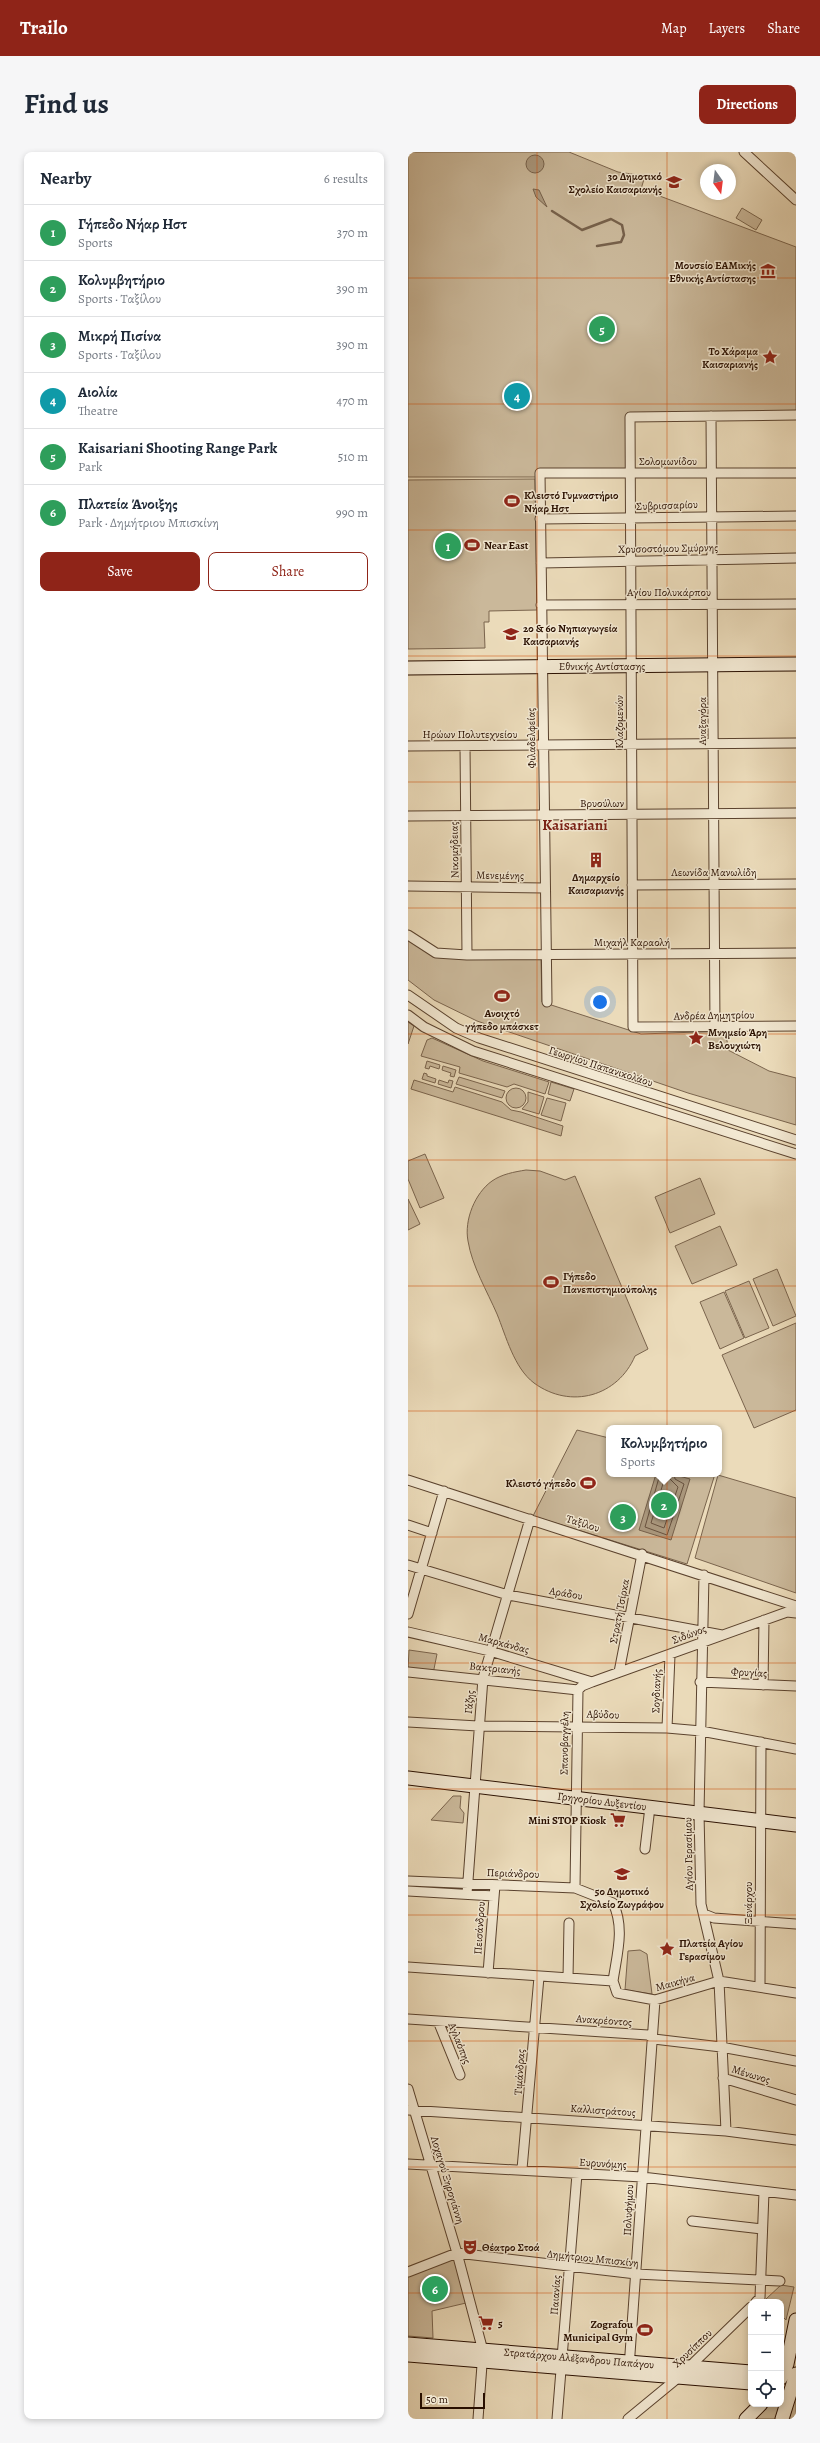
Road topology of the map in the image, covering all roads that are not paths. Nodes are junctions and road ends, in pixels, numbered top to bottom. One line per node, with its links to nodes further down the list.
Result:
1 (744, 152): 2 (street)
2 (796, 200)
3 (711, 416): 4 (street); 6 (street, Κλαζομενών); 7 (street, Αναξαγόρα)
4 (796, 416)
5 (540, 473): 6 (street, Σολομωνίδου); 11 (street, Φιλαδελφείας)
6 (630, 473): 7 (street, Σολομωνίδου); 12 (street, Κλαζομενών)
7 (712, 473): 8 (street, Σολομωνίδου); 9 (street, Αναξαγόρα)
8 (796, 473)
9 (712, 516): 10 (street, Συβρισσαρίου); 12 (street, Συβρισσαρίου); 13 (street, Αναξαγόρα)
10 (796, 516)
11 (540, 519): 12 (street, Συβρισσαρίου); 16 (street, Φιλαδελφείας)
12 (630, 519): 15 (street, Κλαζομενών)
13 (713, 558): 14 (street, Χρυσοστόμου Σμύρνης); 15 (street, Χρυσοστόμου Σμύρνης); 17 (street, Αναξαγόρα)
14 (796, 558)
15 (630, 560): 16 (street, Χρυσοστόμου Σμύρνης); 20 (street, Κλαζομενών)
16 (540, 563): 19 (street, Φιλαδελφείας)
17 (713, 604): 18 (street, Αγίου Πολυκάρπου); 20 (street, Αγίου Πολυκάρπου); 23 (street, Αναξαγόρα)
18 (796, 604)
19 (541, 605): 20 (street, Αγίου Πολυκάρπου); 24 (street, Φιλαδελφείας)
20 (630, 605): 25 (street, Κλαζομενών)
21 (796, 657): 23 (street, Εθνικής Αντίστασης)
22 (408, 659): 24 (street, Εθνικής Αντίστασης)
23 (714, 661): 25 (street, Εθνικής Αντίστασης); 26 (street, Εθνικής Αντίστασης); 30 (street, Αναξαγόρα)
24 (542, 662): 25 (street, Εθνικής Αντίστασης); 27 (street, Εθνικής Αντίστασης); 31 (street, Φιλαδελφείας)
25 (631, 662): 29 (street, Κλαζομενών)
26 (796, 664)
27 (408, 668)
28 (796, 743): 30 (street, Ηρώων Πολυτεχνείου)
29 (631, 744): 30 (street, Ηρώων Πολυτεχνείου); 31 (street, Ηρώων Πολυτεχνείου); 35 (street, Κλαζομενών)
30 (714, 744): 36 (street, Αναξαγόρα)
31 (544, 745): 33 (street, Ηρώων Πολυτεχνείου); 37 (street, Φιλαδελφείας)
32 (408, 746): 33 (street, Ηρώων Πολυτεχνείου)
33 (465, 746): 39 (street, Νικομήδειας)
34 (796, 813): 36 (street, Βρυούλων)
35 (631, 814): 36 (street, Βρυούλων); 37 (street, Βρυούλων); 40 (street, Κλαζομενών)
36 (714, 814): 41 (street, Αναξαγόρα)
37 (544, 815): 39 (street, Βρυούλων); 45 (street, Φιλαδελφείας)
38 (408, 816): 39 (street, Βρυούλων)
39 (465, 816): 44 (street, Νικομήδειας)
40 (632, 884): 41 (street, Λεωνίδα Μανωλίδη); 49 (street, Κλαζομενών)
41 (714, 884): 42 (street, Λεωνίδα Μανωλίδη); 50 (street, Αναξαγόρα)
42 (796, 884)
43 (408, 886): 44 (street, Μενεμένης)
44 (466, 887): 45 (street, Μενεμένης); 51 (street, Νικομήδειας)
45 (544, 888): 48 (street, Φιλαδελφείας)
46 (408, 935): 51 (street, Μιχαήλ Καραολή)
47 (796, 953): 50 (street, Μιχαήλ Καραολή)
48 (546, 954): 49 (street, Μιχαήλ Καραολή); 51 (street, Μιχαήλ Καραολή); 53 (street, Φιλαδελφείας)
49 (632, 954): 50 (street, Μιχαήλ Καραολή); 57 (street, Κλαζομενών)
50 (715, 954): 55 (street, Αναξαγόρα)
51 (467, 955)
52 (408, 995): 58 (street, Γεωργίου Παπανικολάου)
53 (547, 1002)
54 (408, 1015): 59 (street)
55 (715, 1026): 56 (street, Ανδρέα Δημητρίου); 57 (street, Ανδρέα Δημητρίου)
56 (796, 1026)
57 (633, 1028)
58 (796, 1140)
59 (796, 1154)
60 (408, 1481): 61 (street, Ταξίλου)
61 (444, 1490): 62 (street, Ταξίλου); 64 (street)
62 (530, 1519): 65 (street, Ταξίλου); 69 (street, Γάζης)
63 (408, 1525): 64 (street)
64 (432, 1533): 67 (street)
65 (642, 1554): 68 (street, Ταξίλου); 73 (street, Στρατή Τσίρκα)
66 (408, 1565): 67 (street, Αράδου)
67 (422, 1569): 69 (street, Αράδου); 72 (street)
68 (704, 1575): 70 (street, Ταξίλου); 75 (street, Αγίου Γερασίμου)
69 (508, 1595): 73 (street, Αράδου); 79 (street, Γάζης)
70 (796, 1606)
71 (796, 1612): 74 (street, Σιδώνος)
72 (408, 1614)
73 (630, 1616): 75 (street, Αράδου); 82 (street, Στρατή Τσίρκα)
74 (764, 1620): 77 (street, Σιδώνος); 86 (street)
75 (702, 1631): 77 (street, Αράδου); 78 (street, Αγίου Γερασίμου)
76 (408, 1632): 79 (street, Μαρκάνδας)
77 (722, 1635): 78 (street, Σιδώνος)
78 (702, 1643): 80 (street, Σιδώνος); 85 (street, Αγίου Γερασίμου)
79 (490, 1652): 83 (street, Γάζης); 84 (street, Μαρκάνδας)
80 (670, 1655): 82 (street, Σιδώνος); 92 (street, Σογδιανής)
81 (408, 1672): 83 (street, Βακτριανής)
82 (619, 1672): 84 (street, Σιδώνος)
83 (483, 1678): 88 (street, Βακτριανής); 91 (street, Γάζης)
84 (592, 1682): 88 (street, Σιδώνος)
85 (700, 1682): 86 (street, Φρυγίας); 93 (street, Αγίου Γερασίμου)
86 (762, 1685): 87 (street, Φρυγίας)
87 (796, 1686)
88 (578, 1692): 90 (street, Σπανοβαγγέλη)
89 (408, 1722): 91 (street, Αβύδου)
90 (577, 1725): 91 (street, Αβύδου); 92 (street, Αβύδου); 98 (street, Σπανοβαγγέλη)
91 (478, 1726): 97 (street, Γάζης)
92 (667, 1728): 93 (street, Αβύδου)
93 (701, 1731): 94 (street, Αβύδου); 100 (street, Αγίου Γερασίμου)
94 (761, 1742): 95 (street, Αβύδου); 101 (street, Ξενάρχου)
95 (796, 1749)
96 (408, 1778): 97 (street, Γρηγορίου Αυξεντίου)
97 (474, 1786): 98 (street, Γρηγορίου Αυξεντίου); 105 (street, Γάζης)
98 (575, 1798): 99 (street, Γρηγορίου Αυξεντίου); 107 (street, Σπανοβαγγέλη)
99 (650, 1807): 100 (street, Γρηγορίου Αυξεντίου); 103 (street)
100 (699, 1813): 101 (street, Γρηγορίου Αυξεντίου); 111 (street, Αγίου Γερασίμου)
101 (761, 1820): 102 (street, Γρηγορίου Αυξεντίου); 112 (street, Ξενάρχου)
102 (796, 1825)
103 (645, 1849)
104 (408, 1881): 105 (street, Περιάνδρου)
105 (468, 1883): 106 (street, Περιάνδρου); 109 (street, Γάζης)
106 (495, 1884): 107 (street, Περιάνδρου); 110 (street, Πεισάνδρου)
107 (575, 1888): 119 (street, Περιάνδρου)
108 (408, 1891): 109 (street)
109 (467, 1894): 110 (street)
110 (494, 1896): 116 (street, Πεισάνδρου)
111 (704, 1914): 112 (street); 120 (street, Αγίου Γερασίμου)
112 (760, 1920): 114 (street); 121 (street, Ξενάρχου)
113 (569, 1923): 118 (street)
114 (796, 1924)
115 (408, 1967): 116 (street)
116 (488, 1974): 117 (street)
117 (539, 1977): 118 (street); 126 (street, Τιμάνδρας)
118 (568, 1978): 119 (street)
119 (613, 1981): 123 (street, Μαικήνα)
120 (719, 1981): 121 (street, Μαικήνα); 123 (street, Μαικήνα); 128 (street, Αγίου Γερασίμου)
121 (760, 1986): 122 (street, Μαικήνα)
122 (796, 1993)
123 (655, 2000): 127 (street, Πολυφήμου)
124 (408, 2019): 125 (street, Ανακρέοντος)
125 (438, 2021): 126 (street, Ανακρέοντος); 130 (street, Αγλαόπης)
126 (534, 2027): 127 (street, Ανακρέοντος); 135 (street, Τιμάνδρας)
127 (652, 2037): 128 (street, Ανακρέοντος); 136 (street, Πολυφήμου)
128 (721, 2047): 129 (street, Ανακρέοντος); 131 (street, Αγίου Γερασίμου)
129 (796, 2061)
130 (460, 2075)
131 (723, 2078): 133 (street, Μένωνος); 137 (street, Αγίου Γερασίμου)
132 (408, 2089): 134 (street, Λοχαγού Ξηρογιάννη)
133 (796, 2100)
134 (411, 2110): 135 (street, Καλλιστράτους); 140 (street, Λοχαγού Ξηρογιάννη)
135 (528, 2117): 136 (street, Καλλιστράτους); 141 (street, Τιμάνδρας)
136 (645, 2125): 137 (street, Καλλιστράτους); 143 (street, Πολυφήμου)
137 (726, 2131): 138 (street, Καλλιστράτους)
138 (796, 2140)
139 (408, 2164): 140 (street, Ευρυνόμης)
140 (431, 2166): 141 (street, Ευρυνόμης); 148 (street, Λοχαγού Ξηρογιάννη)
141 (522, 2169): 142 (street, Ευρυνόμης)
142 (577, 2174): 143 (street, Ευρυνόμης); 149 (street, Παιανίας)
143 (642, 2177): 144 (street, Ευρυνόμης); 151 (street, Πολυφήμου)
144 (764, 2192): 145 (street, Ευρυνόμης); 147 (street)
145 (796, 2195)
146 (692, 2221): 147 (street)
147 (762, 2229): 152 (street)
148 (458, 2253): 149 (street, Δημήτριου Μπισκίνη); 150 (street, Δημήτριου Μπισκίνη); 159 (street, Λοχαγού Ξηρογιάννη)
149 (569, 2268): 151 (street, Δημήτριου Μπισκίνη); 160 (street, Παιανίας)
150 (408, 2272)
151 (636, 2274): 152 (street, Δημήτριου Μπισκίνη); 161 (street, Πολυφήμου)
152 (761, 2281): 153 (street, Δημήτριου Μπισκίνη); 154 (street)
153 (780, 2281)
154 (759, 2299)
155 (748, 2310): 162 (street, Χρυσίππου)
156 (796, 2320): 165 (street)
157 (408, 2344): 159 (street, Στρατάρχου Αλέξανδρου Παπάγου)
158 (408, 2355): 159 (street, Στρατάρχου Αλέξανδρου Παπάγου)
159 (482, 2356): 160 (street, Στρατάρχου Αλέξανδρου Παπάγου); 168 (street, Λοχαγού Ξηρογιάννη)
160 (562, 2362): 161 (street, Στρατάρχου Αλέξανδρου Παπάγου); 169 (street, Παιανίας)
161 (629, 2368): 162 (street, Στρατάρχου Αλέξανδρου Παπάγου); 164 (street, Στρατάρχου Αλέξανδρου Παπάγου)
162 (690, 2368): 163 (street, Στρατάρχου Αλέξανδρου Παπάγου); 164 (street, Χρυσίππου)
163 (748, 2372)
164 (679, 2377): 166 (street, Στρατάρχου Αλέξανδρου Παπάγου); 170 (street, Χρυσίππου)
165 (789, 2379): 172 (street)
166 (748, 2383)
167 (758, 2407): 171 (street)
168 (478, 2419)
169 (558, 2419)
170 (628, 2419)
171 (746, 2419)
172 (782, 2419)

